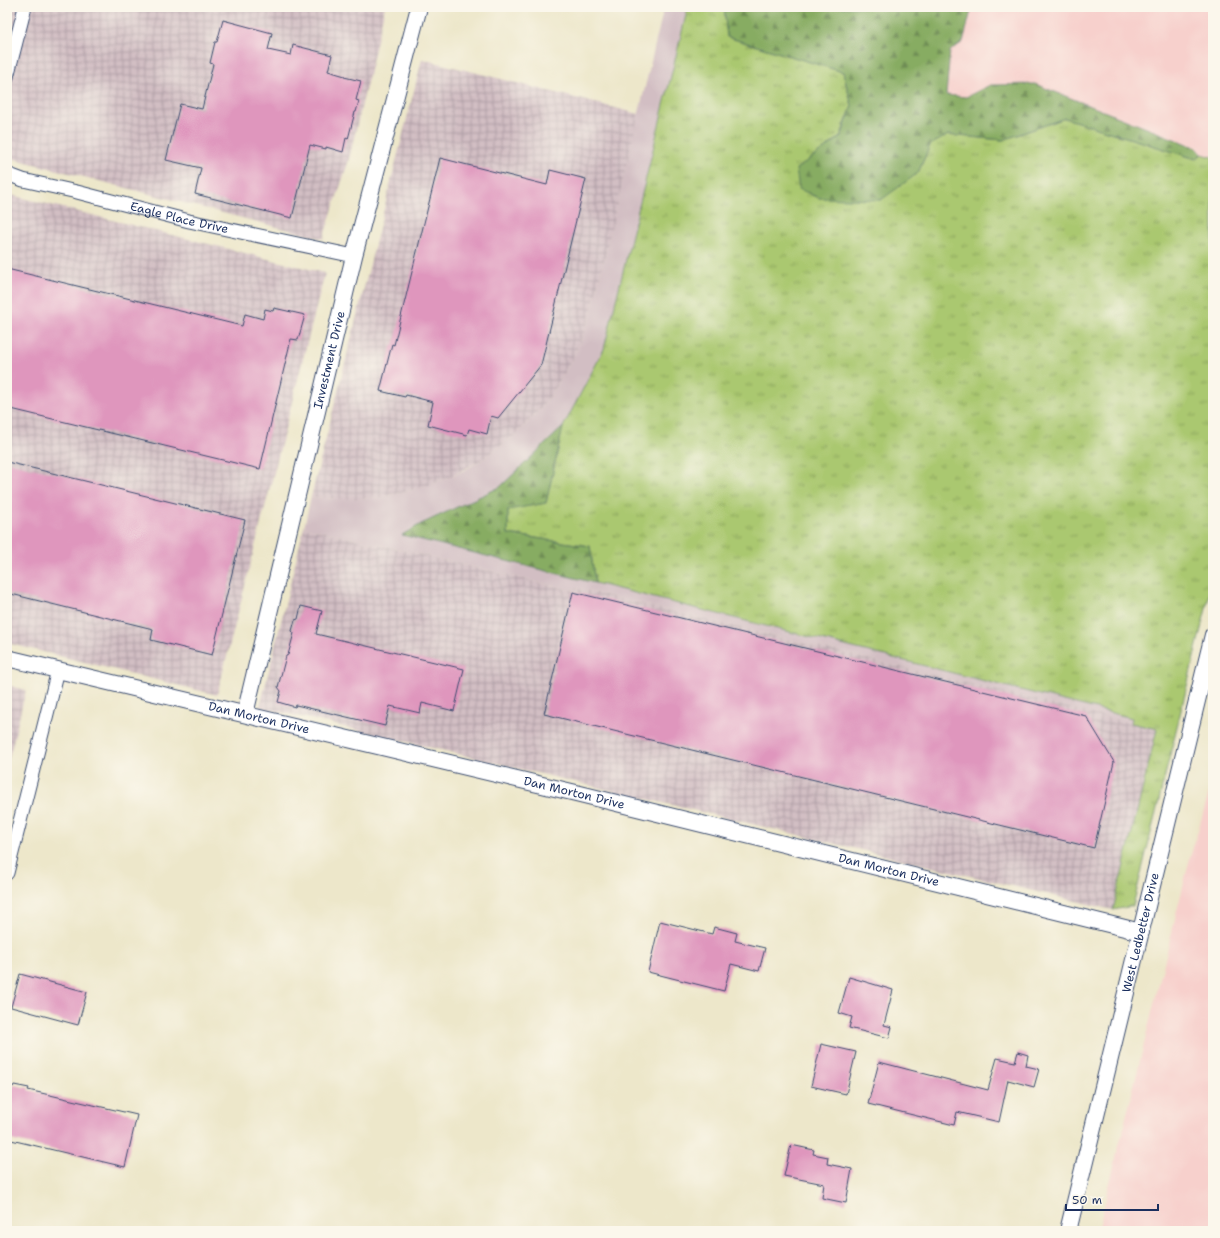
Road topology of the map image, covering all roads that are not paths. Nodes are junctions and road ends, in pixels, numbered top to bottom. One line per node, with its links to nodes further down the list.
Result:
1 (25, 7): 3 (street)
2 (419, 7): 5 (street, Investment Drive)
3 (7, 77)
4 (7, 174): 5 (street, Eagle Place Drive)
5 (354, 256): 9 (street, Investment Drive)
6 (1213, 635): 11 (street, West Ledbetter Drive)
7 (7, 658): 8 (street, Dan Morton Drive)
8 (58, 670): 9 (street, Dan Morton Drive); 10 (street)
9 (245, 714): 11 (street, Dan Morton Drive)
10 (7, 873)
11 (1141, 932): 12 (street, West Ledbetter Drive)
12 (1068, 1231)

